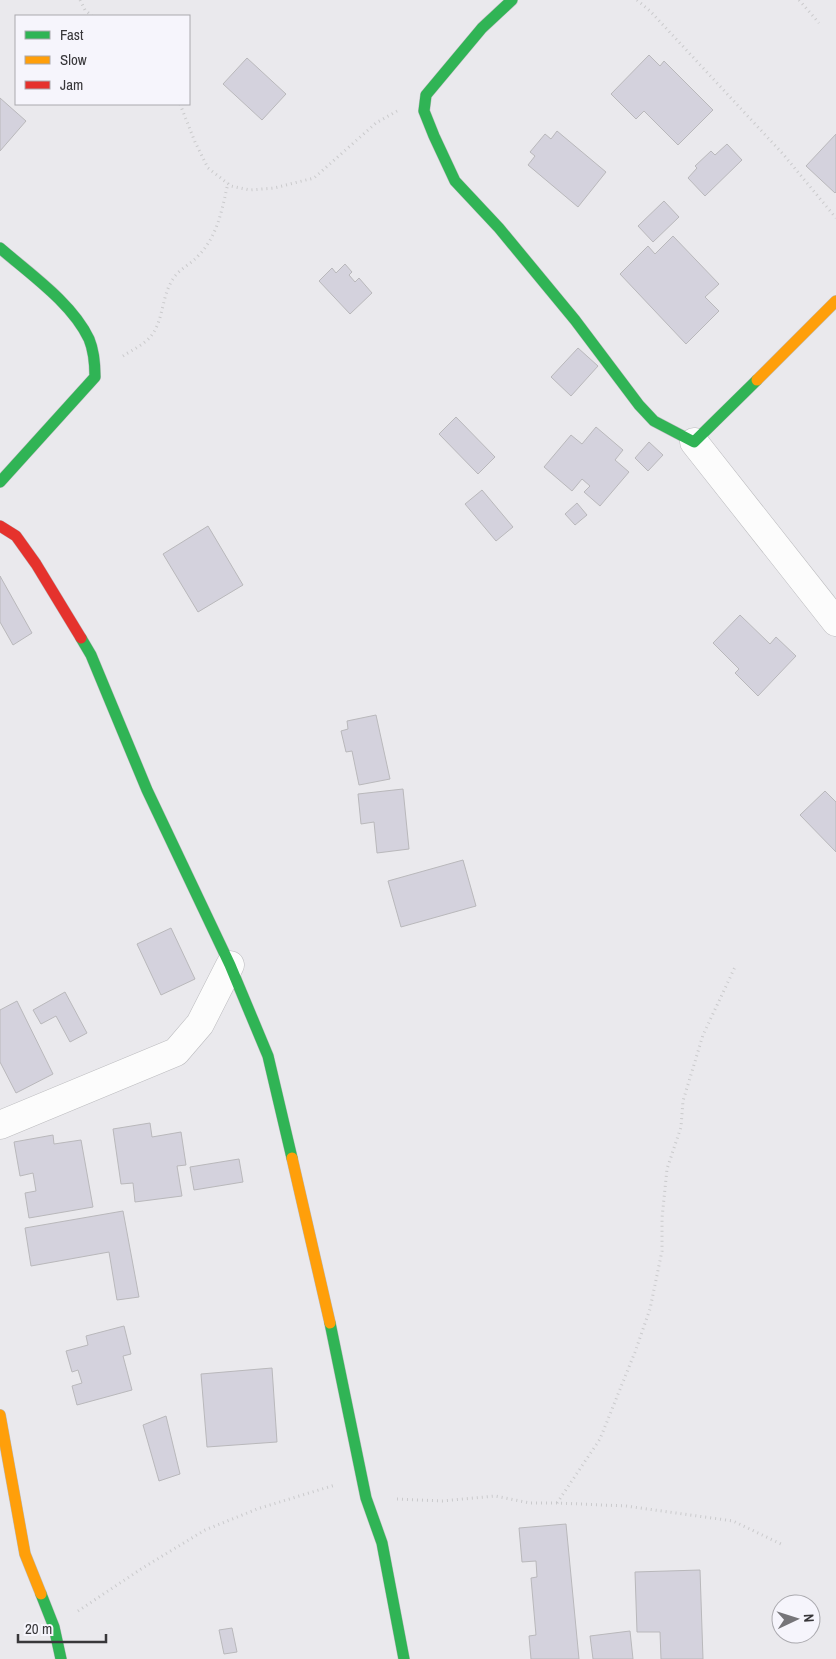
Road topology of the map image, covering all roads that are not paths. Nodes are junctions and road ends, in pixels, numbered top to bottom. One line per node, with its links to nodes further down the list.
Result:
1 (512, 0): 4 (street)
2 (0, 248): 5 (street)
3 (836, 301): 4 (street)
4 (694, 442): 7 (street)
5 (0, 482)
6 (0, 526): 8 (street)
7 (836, 622)
8 (230, 965): 9 (street); 12 (street)
9 (0, 1125)
10 (0, 1415): 11 (street)
11 (62, 1659)
12 (404, 1659)

